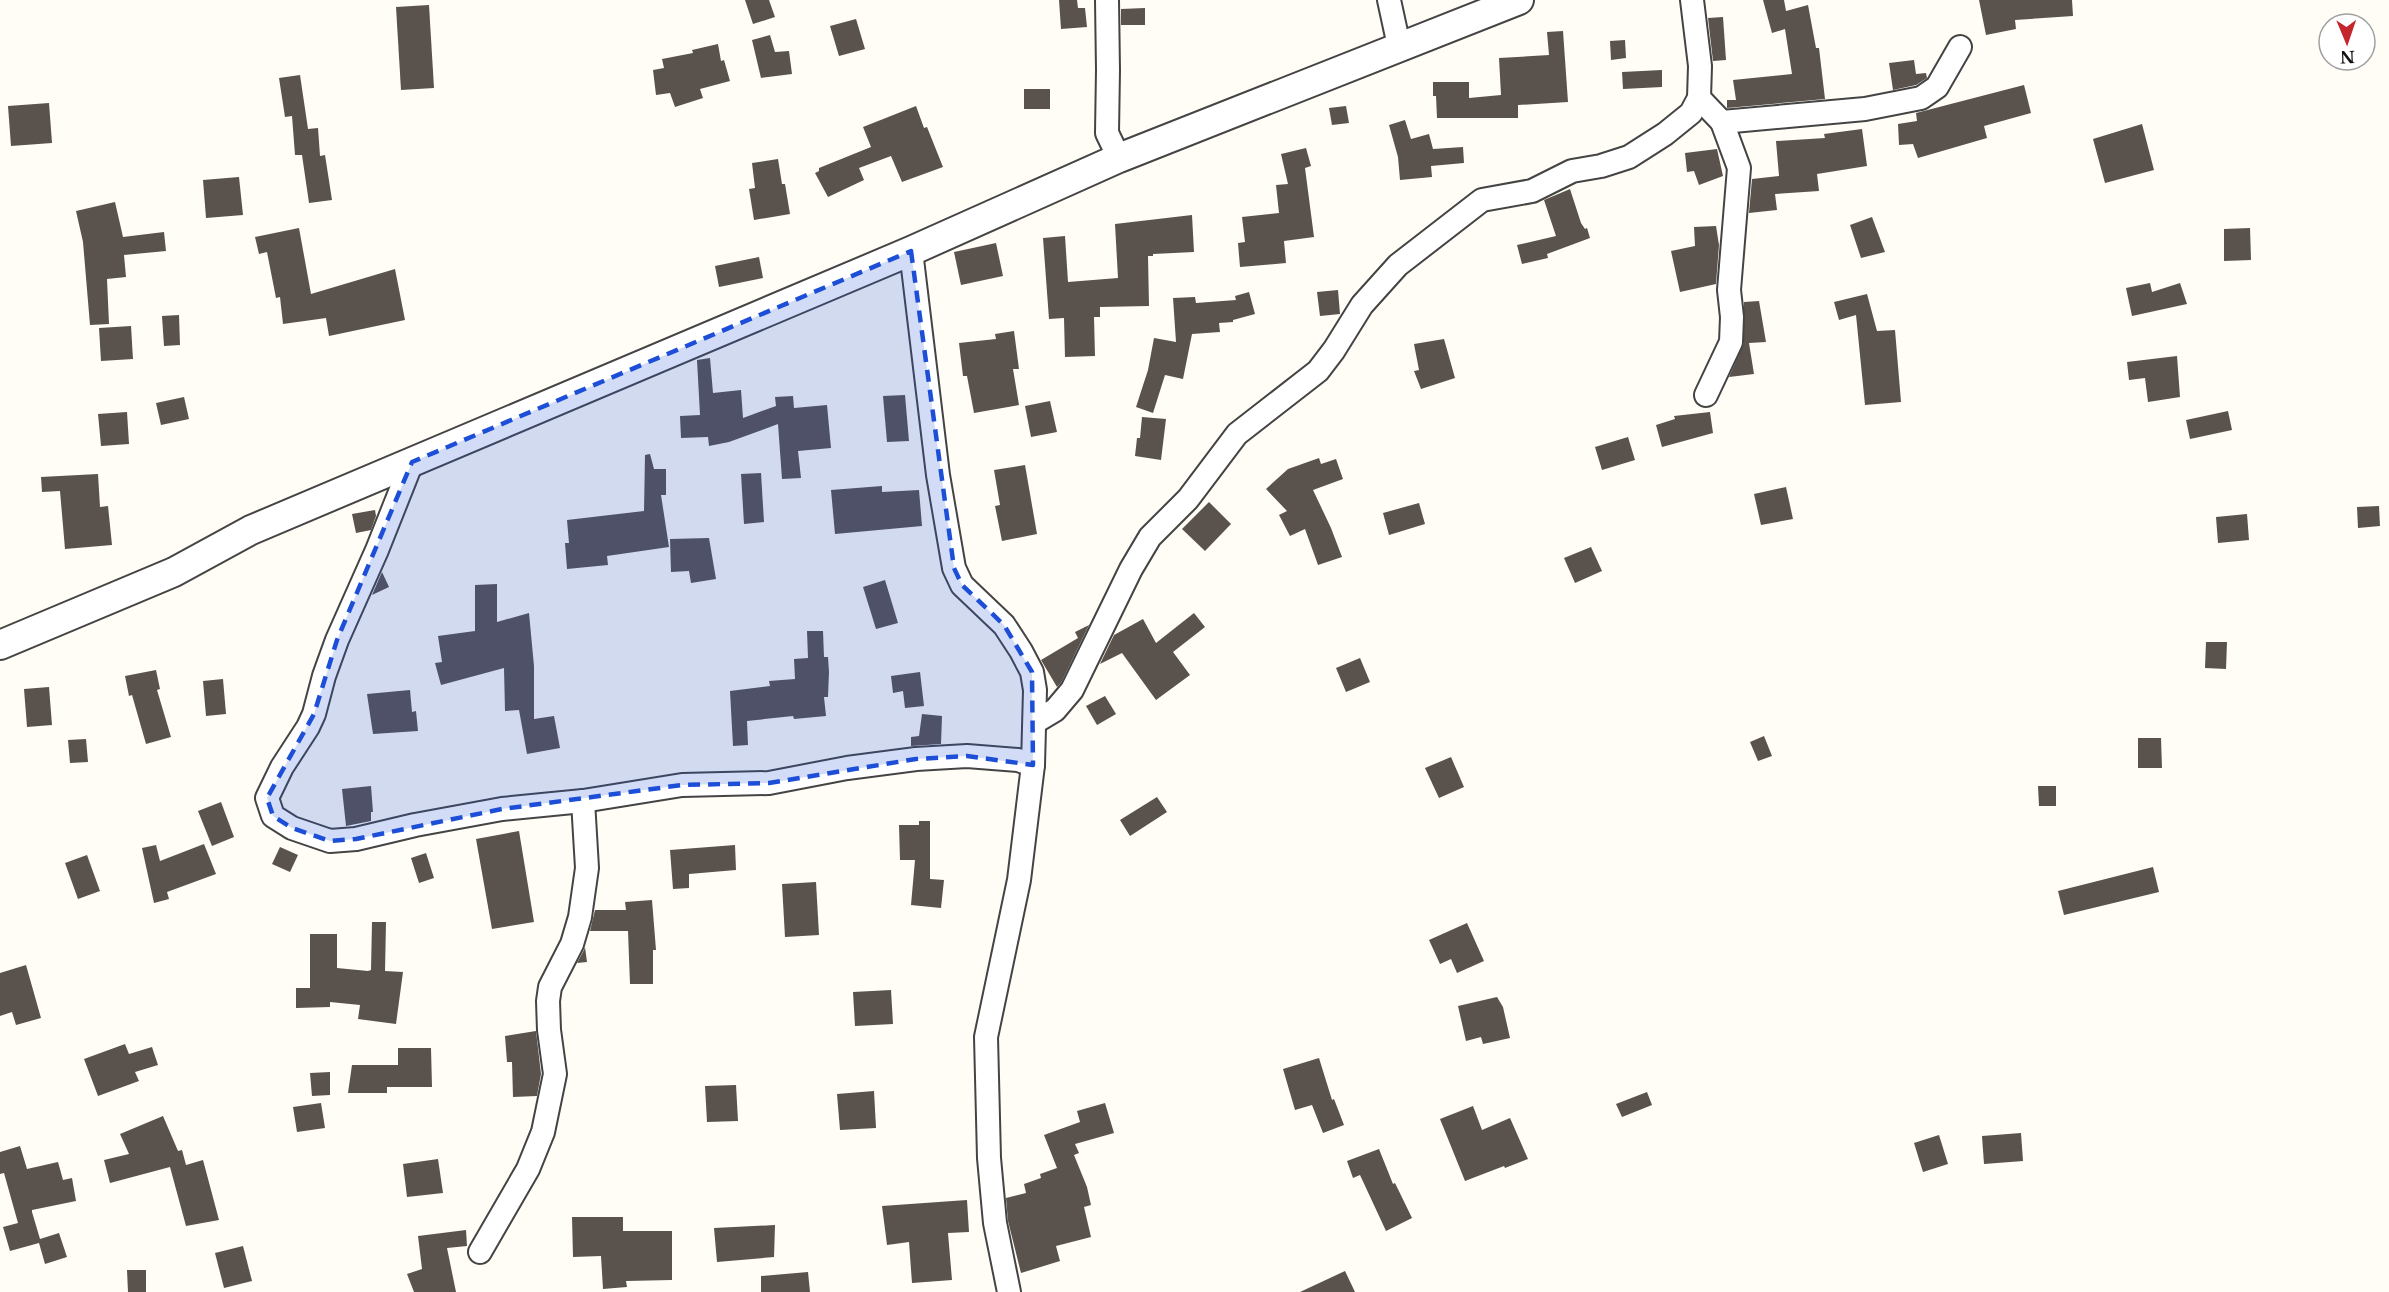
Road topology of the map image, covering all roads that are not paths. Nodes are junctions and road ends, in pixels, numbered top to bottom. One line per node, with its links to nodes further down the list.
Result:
1 (1107, 0): 9 (street)
2 (1389, 0): 5 (street)
3 (1519, 0): 5 (street)
4 (1692, 0): 7 (street)
5 (1399, 46): 9 (street)
6 (1960, 47): 8 (street)
7 (1699, 98): 8 (street); 15 (street)
8 (1722, 122): 11 (street)
9 (1119, 158): 10 (street)
10 (911, 251): 12 (street); 14 (street)
11 (1706, 395)
12 (391, 485): 13 (street); 18 (street)
13 (0, 645)
14 (1035, 690): 15 (street); 16 (street)
15 (1059, 706): 16 (street)
16 (1035, 723): 17 (street)
17 (1033, 765): 18 (street); 20 (street)
18 (583, 801): 19 (street)
19 (480, 1251)
20 (1009, 1292)

